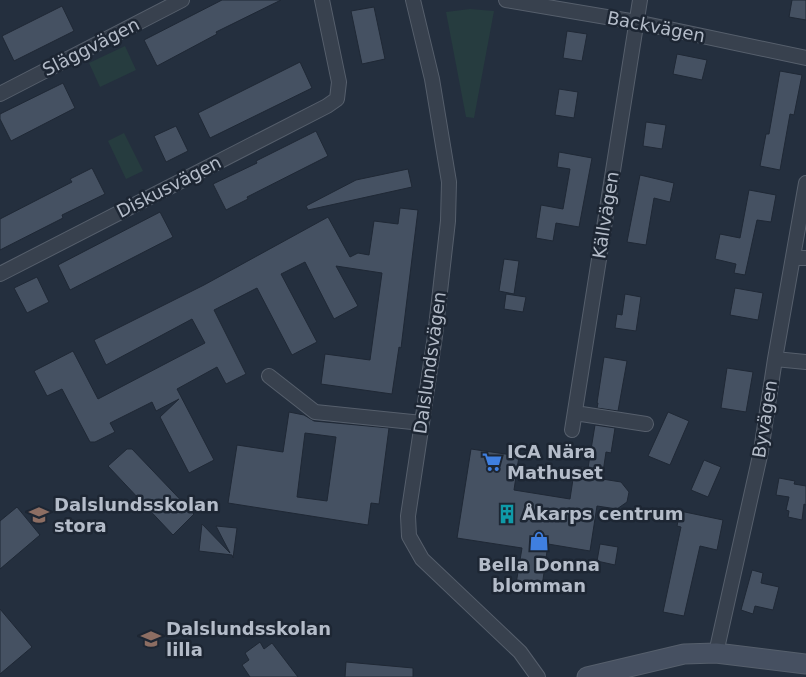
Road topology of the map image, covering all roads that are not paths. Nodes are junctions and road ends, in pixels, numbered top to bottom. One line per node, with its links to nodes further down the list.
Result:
1 (182, 0): 8 (street, Släggvägen)
2 (322, 0): 11 (street, Diskusvägen)
3 (506, 0): 6 (street, Backvägen)
4 (640, 0): 6 (street, Källvägen)
5 (418, 1): 16 (street, Dalslundsvägen)
6 (636, 22): 7 (street, Backvägen); 15 (street, Källvägen)
7 (806, 58)
8 (0, 94)
9 (806, 183): 10 (street, Byvägen)
10 (800, 258): 12 (street, Byvägen)
11 (0, 274)
12 (775, 359): 13 (street); 19 (street, Byvägen)
13 (806, 362)
14 (269, 376): 16 (street)
15 (575, 413): 17 (street); 18 (street, Källvägen)
16 (422, 423): 21 (street, Dalslundsvägen)
17 (646, 424)
18 (572, 430)
19 (716, 653): 20 (street); 22 (street)
20 (806, 664)
21 (538, 677)
22 (587, 677)

